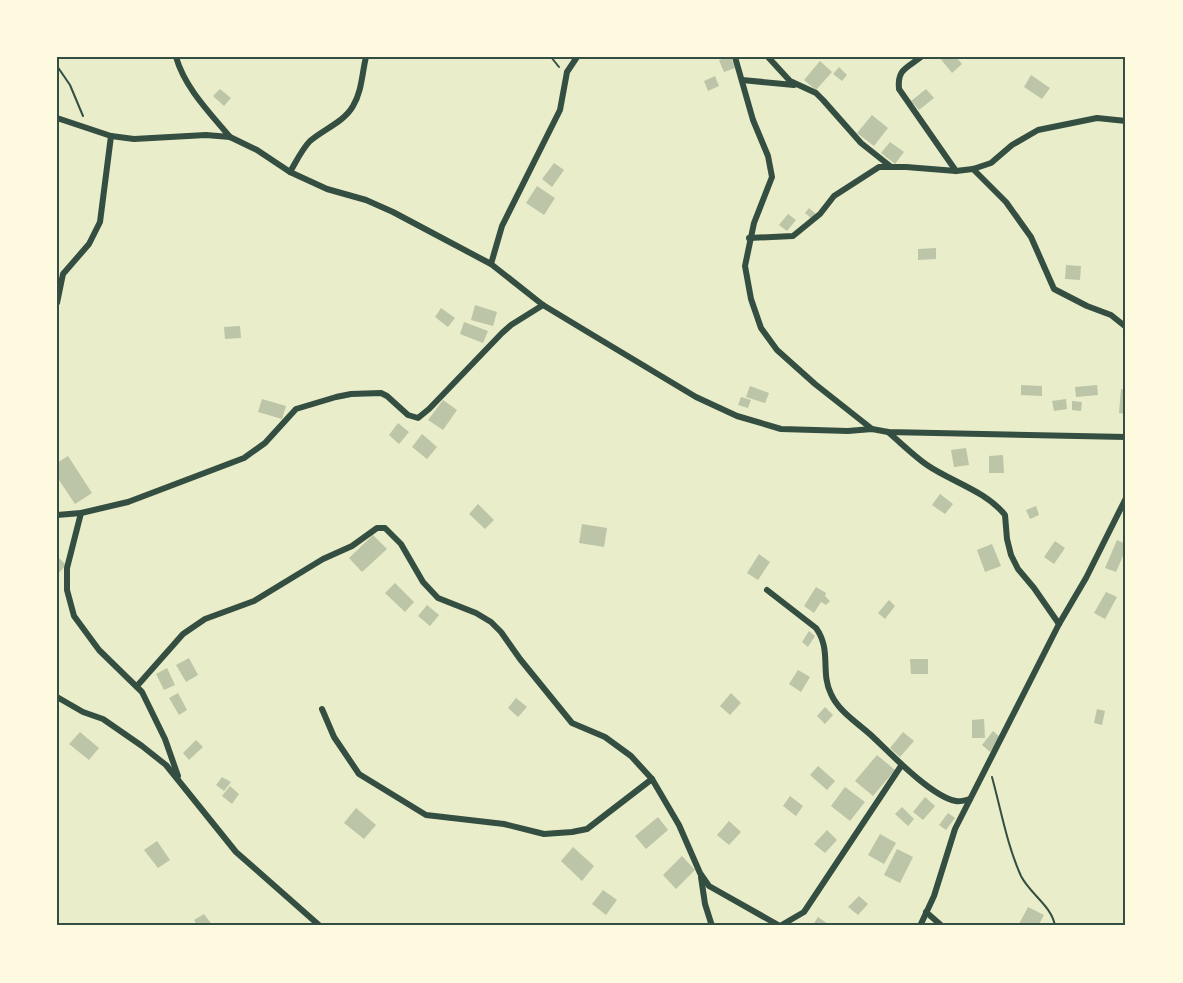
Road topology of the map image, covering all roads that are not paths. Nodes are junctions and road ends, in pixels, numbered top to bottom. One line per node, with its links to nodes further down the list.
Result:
1 (176, 57): 12 (street)
2 (366, 57): 16 (street)
3 (576, 57): 18 (street)
4 (735, 57): 7 (street)
5 (768, 57): 8 (street)
6 (921, 57): 15 (street)
7 (742, 80): 8 (street); 17 (street)
8 (794, 85): 13 (street)
9 (57, 118): 11 (street)
10 (1126, 121): 14 (street)
11 (111, 136): 12 (street); 19 (street)
12 (230, 137): 16 (street)
13 (890, 166): 15 (street); 17 (street)
14 (973, 169): 15 (street); 21 (street)
15 (956, 171)
16 (290, 172): 18 (street)
17 (749, 238): 22 (street)
18 (491, 264): 20 (street)
19 (57, 303)
20 (543, 304): 22 (street); 26 (street)
21 (1126, 327)
22 (872, 429): 23 (street)
23 (888, 432): 24 (street); 29 (street)
24 (1126, 437)
25 (1126, 498): 29 (street)
26 (81, 513): 27 (street); 30 (street)
27 (57, 515)
28 (767, 590): 33 (street)
29 (1059, 624): 36 (street)
30 (137, 686): 34 (street); 35 (street)
31 (57, 697): 35 (street)
32 (322, 709): 34 (street)
33 (901, 766): 36 (street); 41 (street)
34 (652, 779): 37 (street)
35 (180, 780): 39 (street)
36 (970, 799): 38 (street)
37 (700, 873): 40 (street); 41 (street)
38 (926, 912): 42 (street); 43 (street)
39 (320, 926)
40 (712, 926)
41 (780, 926)
42 (920, 926)
43 (942, 926)

